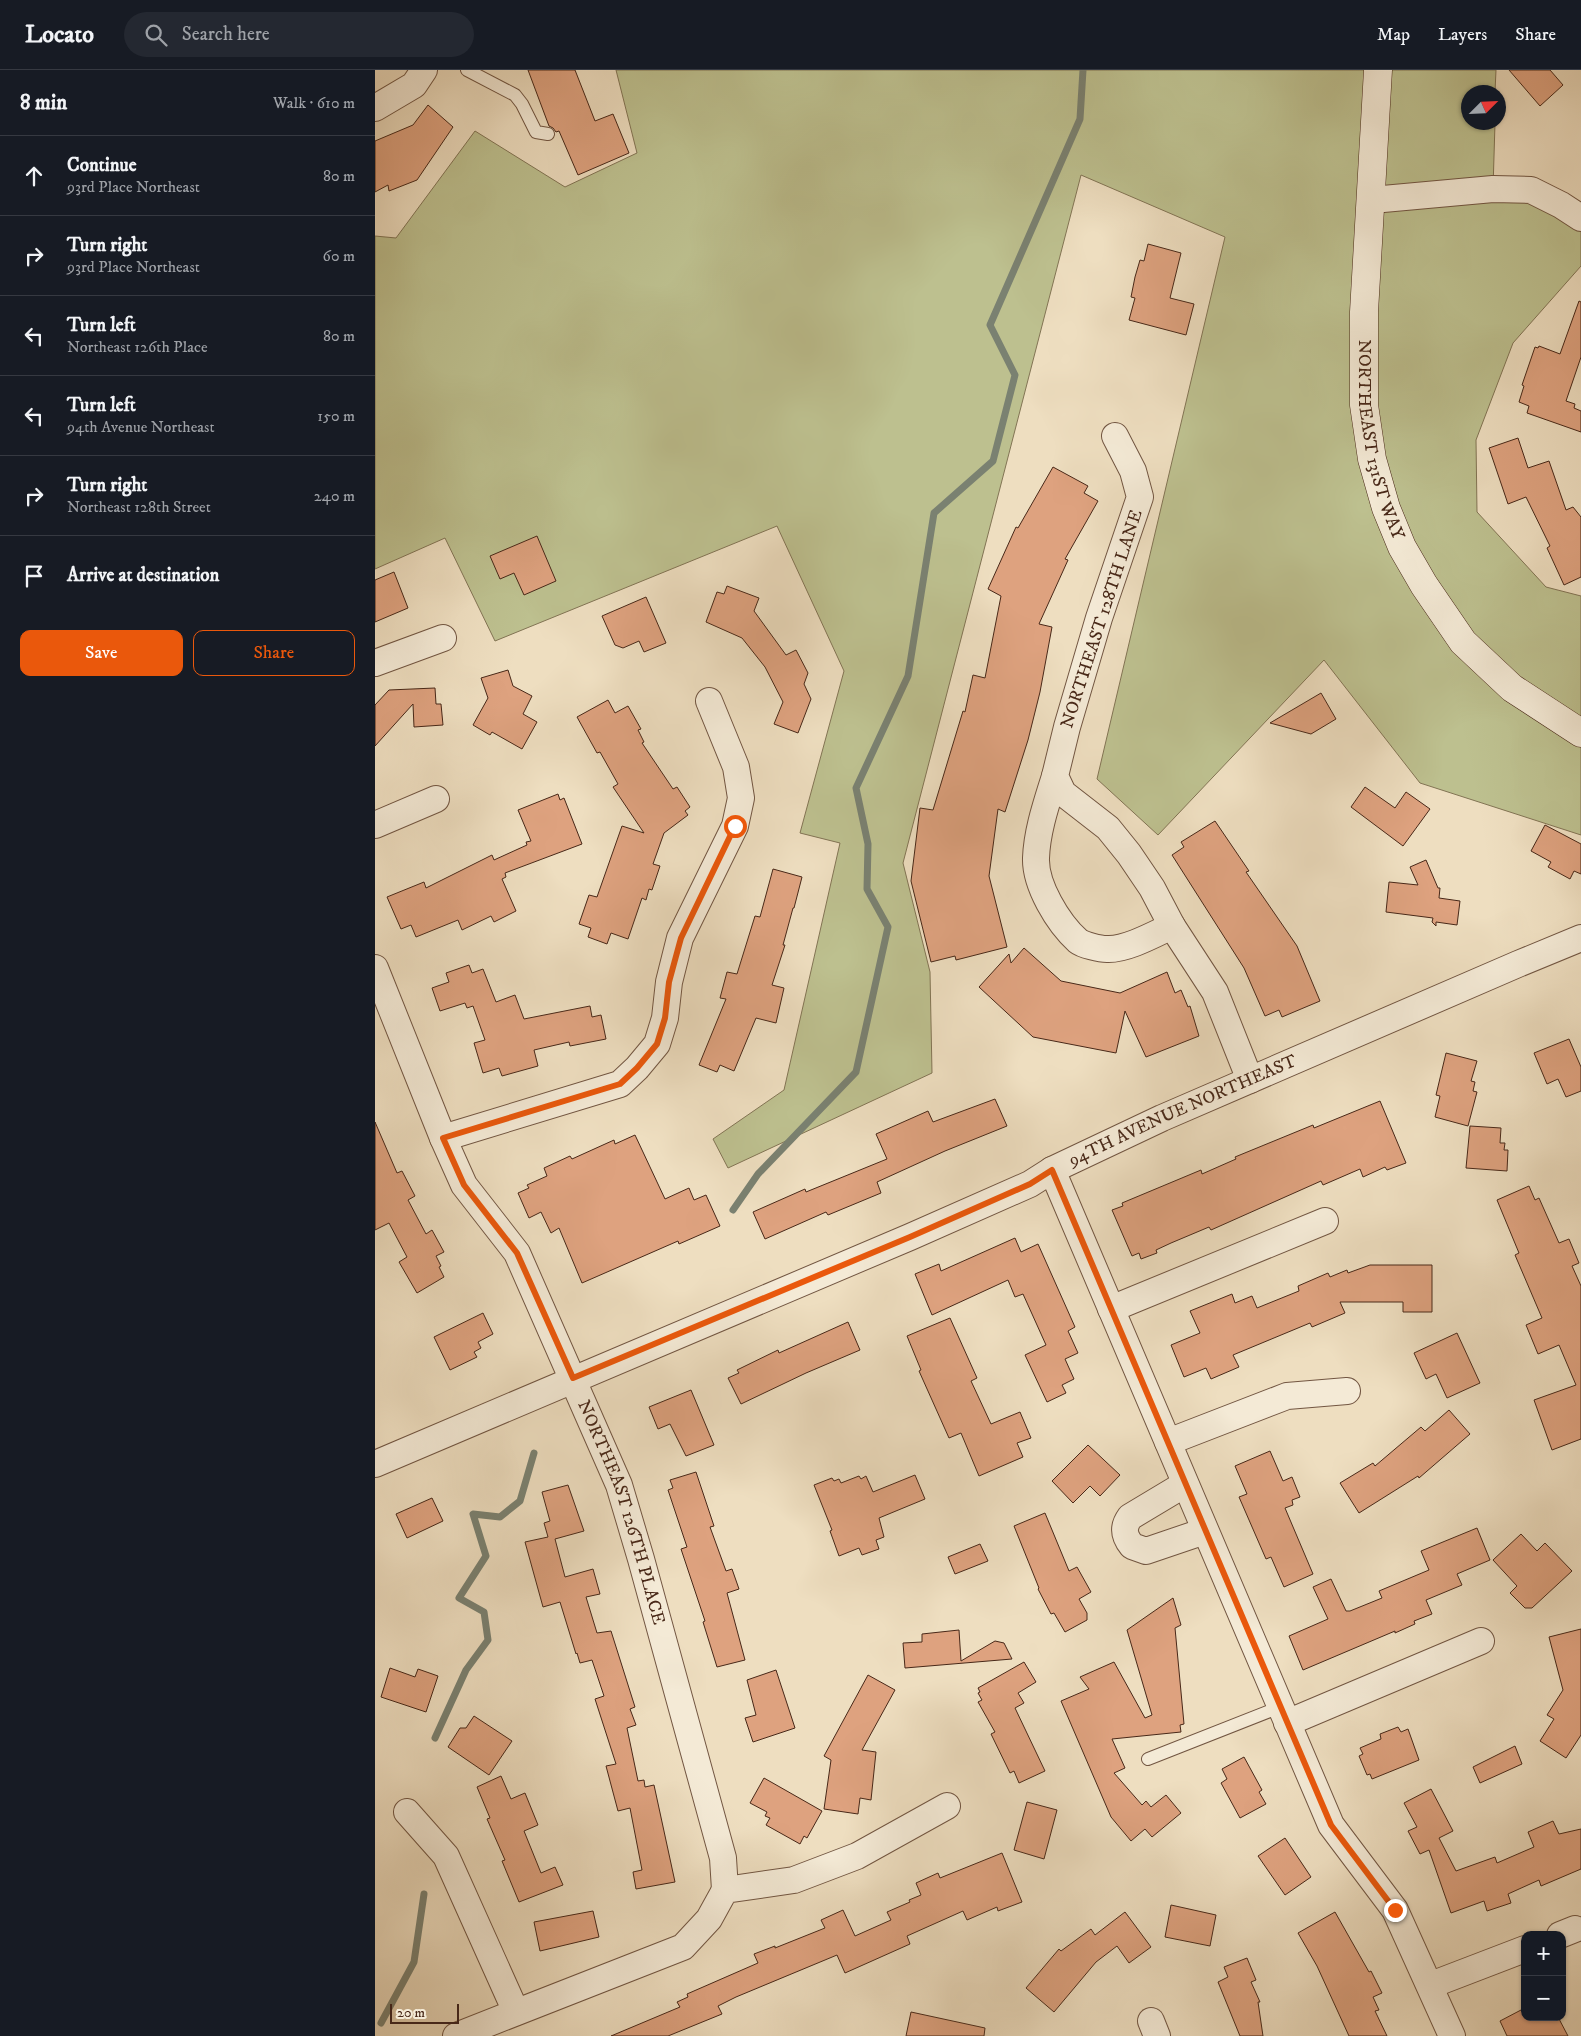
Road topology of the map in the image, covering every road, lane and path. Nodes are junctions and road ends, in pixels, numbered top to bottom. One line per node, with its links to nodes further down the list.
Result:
1 (424, 70): 4 (street)
2 (467, 70): 5 (lane)
3 (1378, 70): 6 (street, NORTHEAST 131ST WAY)
4 (375, 108)
5 (548, 134)
6 (1372, 200): 7 (street); 12 (street, NORTHEAST 131ST WAY)
7 (1581, 218)
8 (1115, 436): 13 (street, NORTHEAST 128TH LANE)
9 (443, 638): 10 (street)
10 (375, 663)
11 (709, 701): 20 (street)
12 (1581, 732)
13 (1055, 776): 16 (street); 16 (street, NORTHEAST 128TH LANE)
14 (436, 800): 15 (street)
15 (375, 824)
16 (1172, 926): 19 (street)
17 (1581, 938): 19 (street, 94TH AVENUE NORTHEAST)
18 (375, 968): 20 (street, NORTHEAST 126TH PLACE)
19 (1250, 1080): 21 (street, 94TH AVENUE NORTHEAST)
20 (443, 1138): 24 (street, NORTHEAST 126TH PLACE)
21 (1052, 1170): 23 (street); 24 (street, 94TH AVENUE NORTHEAST)
22 (1325, 1221): 23 (street)
23 (1111, 1309): 26 (street)
24 (573, 1378): 27 (street, 94TH AVENUE NORTHEAST); 35 (street, NORTHEAST 126TH PLACE)
25 (1347, 1391): 26 (street)
26 (1168, 1442): 28 (street)
27 (375, 1464)
28 (1185, 1484): 29 (street); 29 (street)
29 (1205, 1531): 31 (street)
30 (1481, 1642): 31 (street)
31 (1284, 1715): 32 (lane); 37 (street)
32 (1148, 1759)
33 (947, 1806): 35 (street)
34 (407, 1812): 38 (street)
35 (725, 1890): 38 (street)
36 (1521, 1950): 37 (street)
37 (1431, 1986): 40 (street)
38 (516, 2012): 39 (street)
39 (456, 2036)
40 (1452, 2036)

